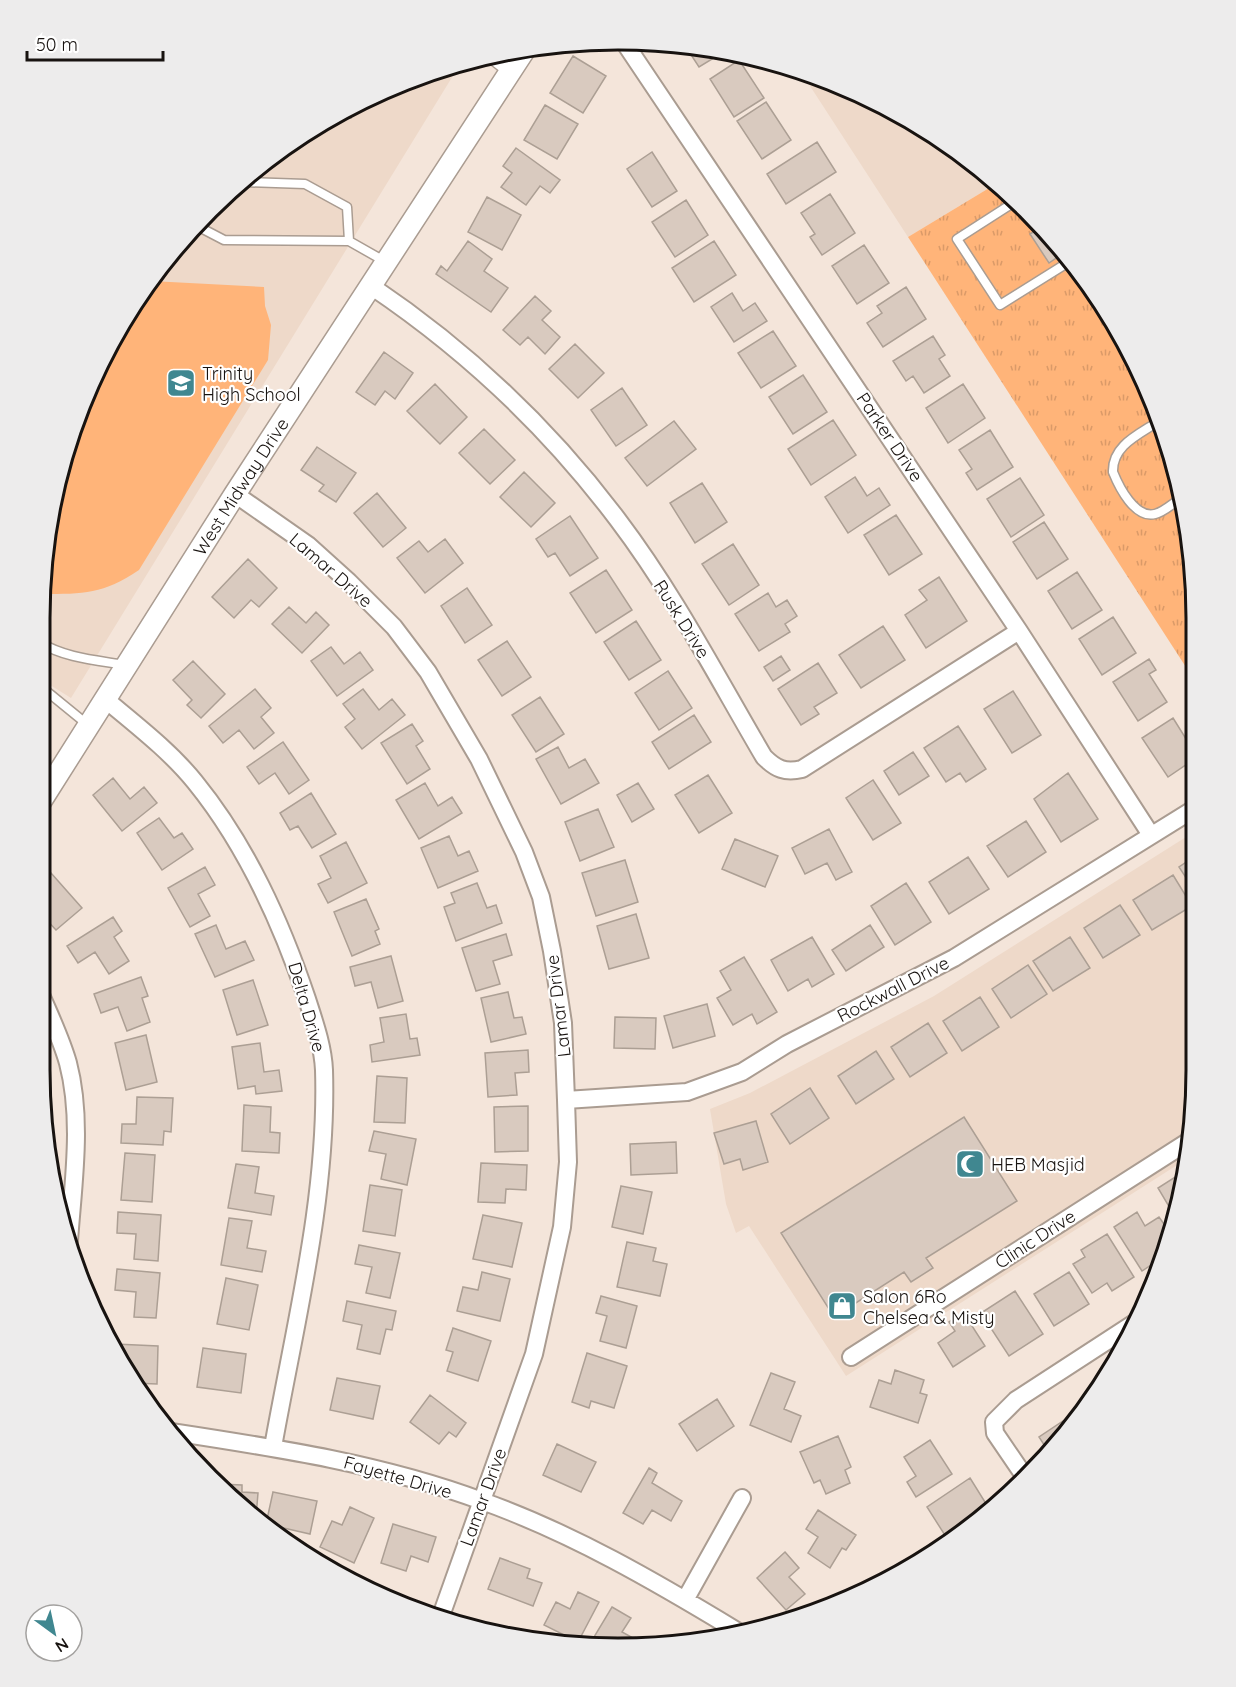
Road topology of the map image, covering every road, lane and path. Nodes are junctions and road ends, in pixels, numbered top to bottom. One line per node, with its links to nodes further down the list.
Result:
1 (630, 50): 15 (street, Parker Drive)
2 (519, 58): 4 (street, West Midway Drive)
3 (495, 63): 4 (lane)
4 (509, 74): 9 (street, West Midway Drive)
5 (253, 182): 8 (lane)
6 (1009, 206): 10 (lane)
7 (204, 229): 8 (lane)
8 (349, 241): 9 (lane)
9 (386, 262): 11 (street, West Midway Drive)
10 (1063, 265)
11 (371, 286): 13 (street, West Midway Drive); 15 (street, Rusk Drive)
12 (1153, 426): 14 (lane)
13 (235, 494): 17 (street, West Midway Drive); 25 (street, Lamar Drive)
14 (1175, 502)
15 (1019, 631): 23 (street, Parker Drive)
16 (50, 648): 17 (lane)
17 (126, 665): 19 (street, West Midway Drive)
18 (50, 694): 20 (lane)
19 (105, 699): 20 (street, West Midway Drive); 31 (street, Delta Drive)
20 (88, 725): 21 (street, West Midway Drive)
21 (50, 786)
22 (1186, 814): 23 (street, Rockwall Drive)
23 (1152, 835): 25 (street, Rockwall Drive)
24 (50, 1018): 27 (street)
25 (566, 1100): 34 (street, Lamar Drive)
26 (1182, 1146): 29 (street, Clinic Drive)
27 (70, 1220)
28 (1122, 1331): 32 (street)
29 (851, 1357)
30 (181, 1433): 31 (street, Fayette Drive)
31 (273, 1447): 34 (street, Fayette Drive)
32 (1021, 1470)
33 (742, 1498): 35 (street)
34 (482, 1501): 35 (street, Fayette Drive); 36 (street, Lamar Drive)
35 (685, 1600): 37 (street, Fayette Drive)
36 (443, 1610)
37 (730, 1627)

